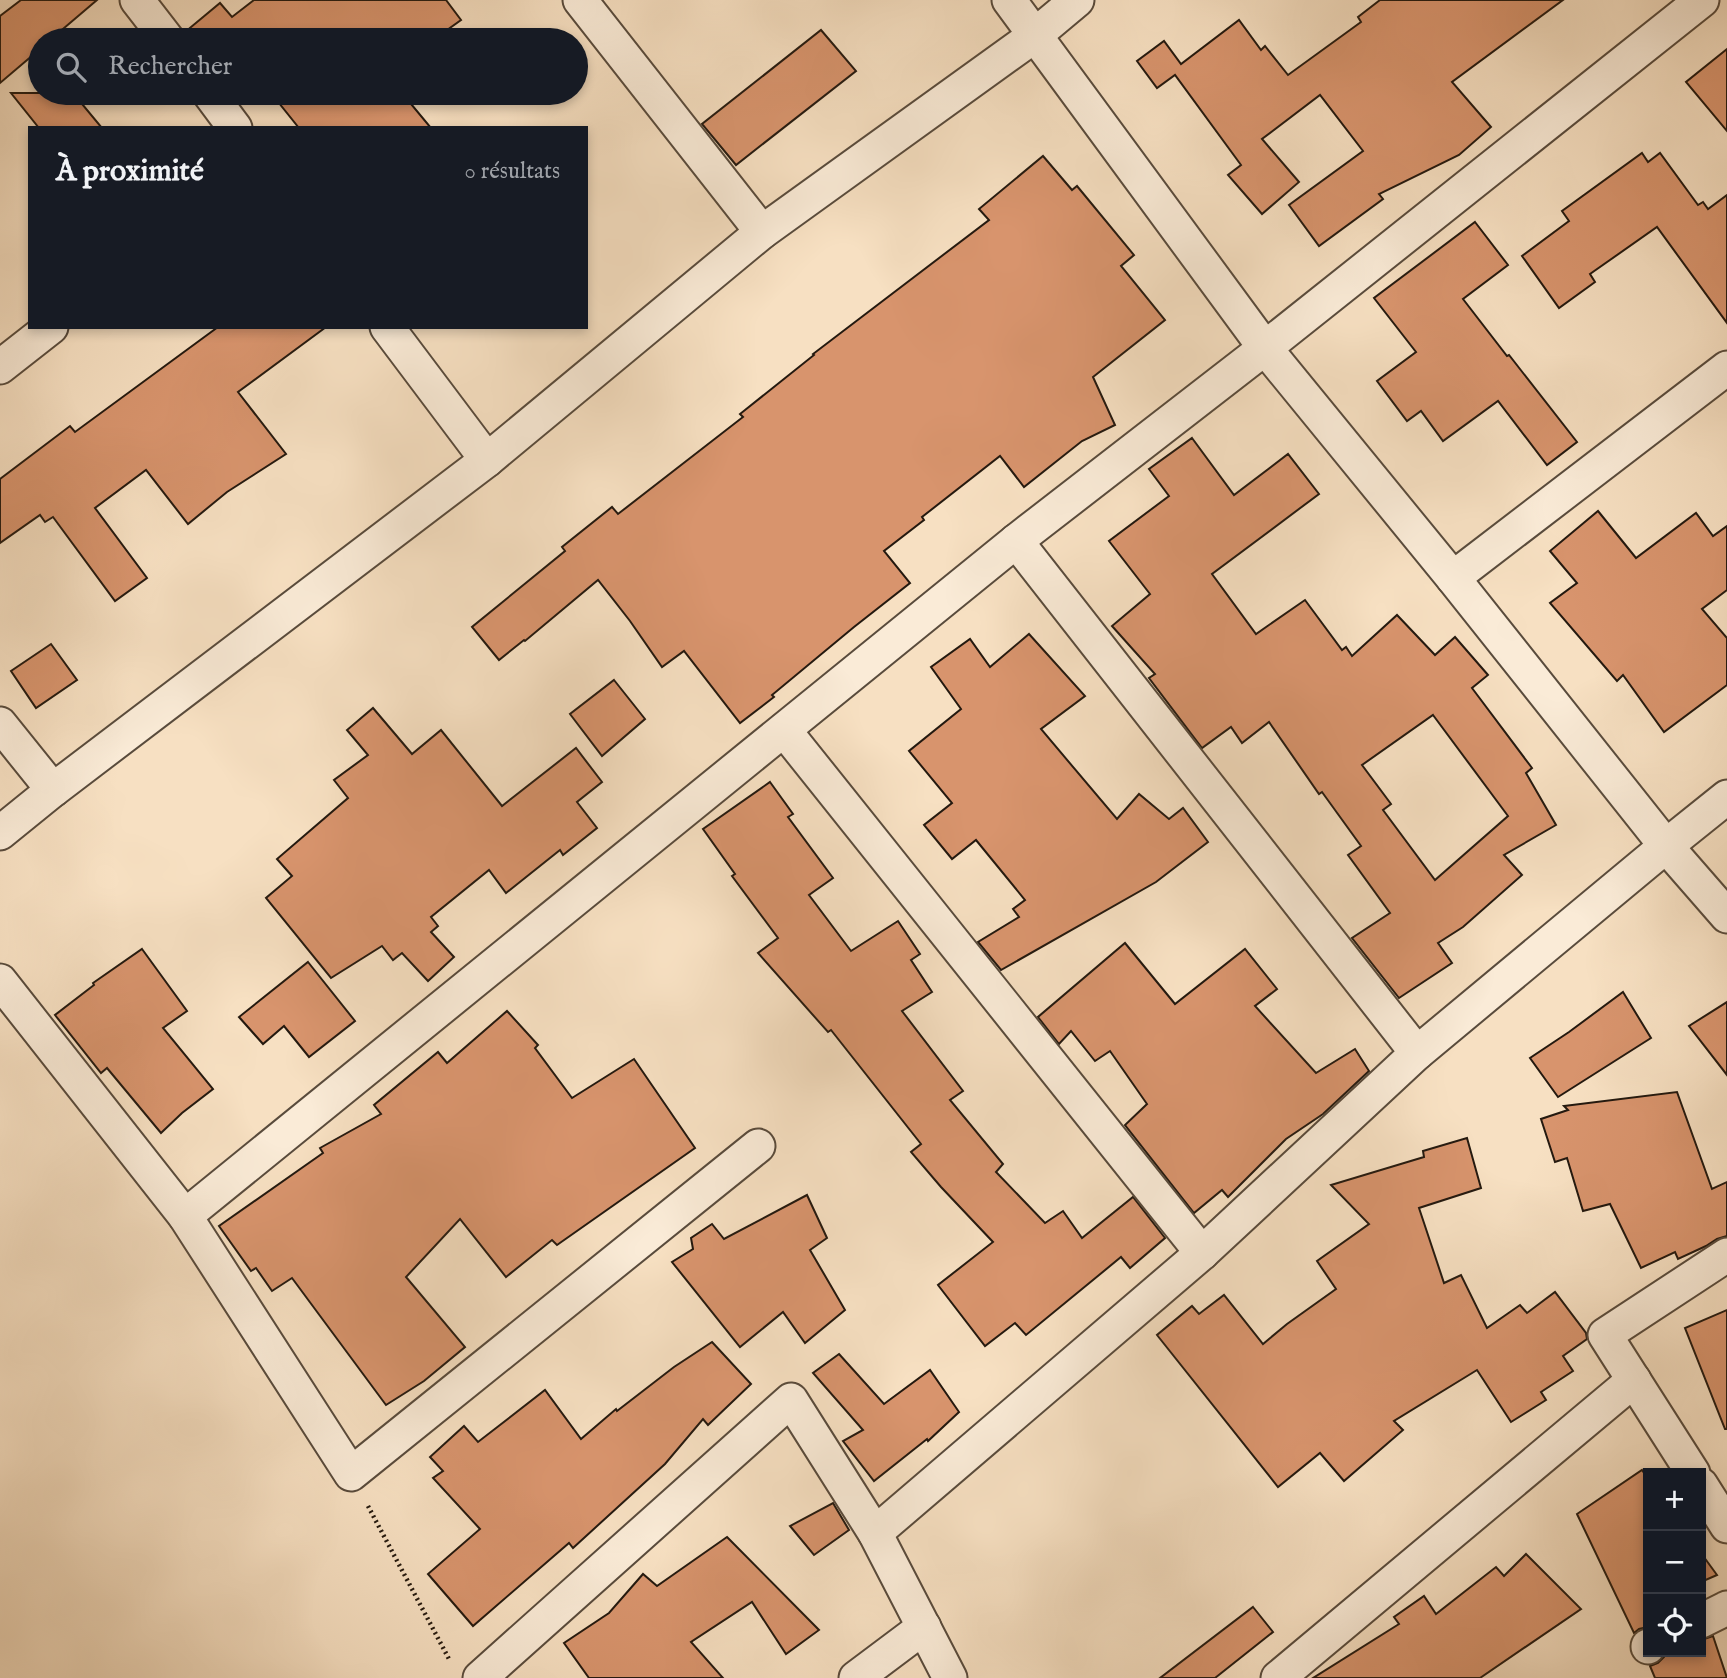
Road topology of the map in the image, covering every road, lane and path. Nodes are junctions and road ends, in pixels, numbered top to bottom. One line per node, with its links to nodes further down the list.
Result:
1 (137, 0): 6 (street)
2 (580, 0): 10 (street)
3 (1009, 0): 7 (street)
4 (1077, 0): 7 (street)
5 (1702, 0): 13 (street)
6 (159, 28)
7 (1034, 36): 10 (street); 13 (street)
8 (218, 105): 9 (street)
9 (234, 126)
10 (762, 232): 16 (street)
11 (48, 329): 14 (street)
12 (389, 329): 16 (street)
13 (1265, 348): 17 (street); 18 (street)
14 (0, 367)
15 (1727, 368): 18 (street)
16 (488, 460): 21 (street)
17 (1016, 541): 20 (street); 27 (street)
18 (1453, 578): 24 (street)
19 (0, 724): 21 (street)
20 (784, 730): 29 (street); 30 (street)
21 (53, 790): 23 (street)
22 (1727, 797): 24 (street)
23 (0, 833)
24 (1666, 846): 25 (street); 27 (street)
25 (1727, 916)
26 (0, 981): 29 (street)
27 (1417, 1053): 30 (street)
28 (758, 1146): 34 (street)
29 (185, 1216): 34 (street)
30 (1202, 1253): 37 (street)
31 (1727, 1255): 32 (street)
32 (1634, 1380): 33 (street); 44 (street)
33 (1690, 1468)
34 (351, 1474): 41 (path)
35 (1706, 1493): 36 (street)
36 (1727, 1526)
37 (875, 1533): 40 (street); 41 (street)
38 (1727, 1608): 39 (street)
39 (1706, 1618)
40 (924, 1627): 42 (street); 43 (street)
41 (467, 1672)
42 (856, 1678)
43 (950, 1678)
44 (1278, 1678)

